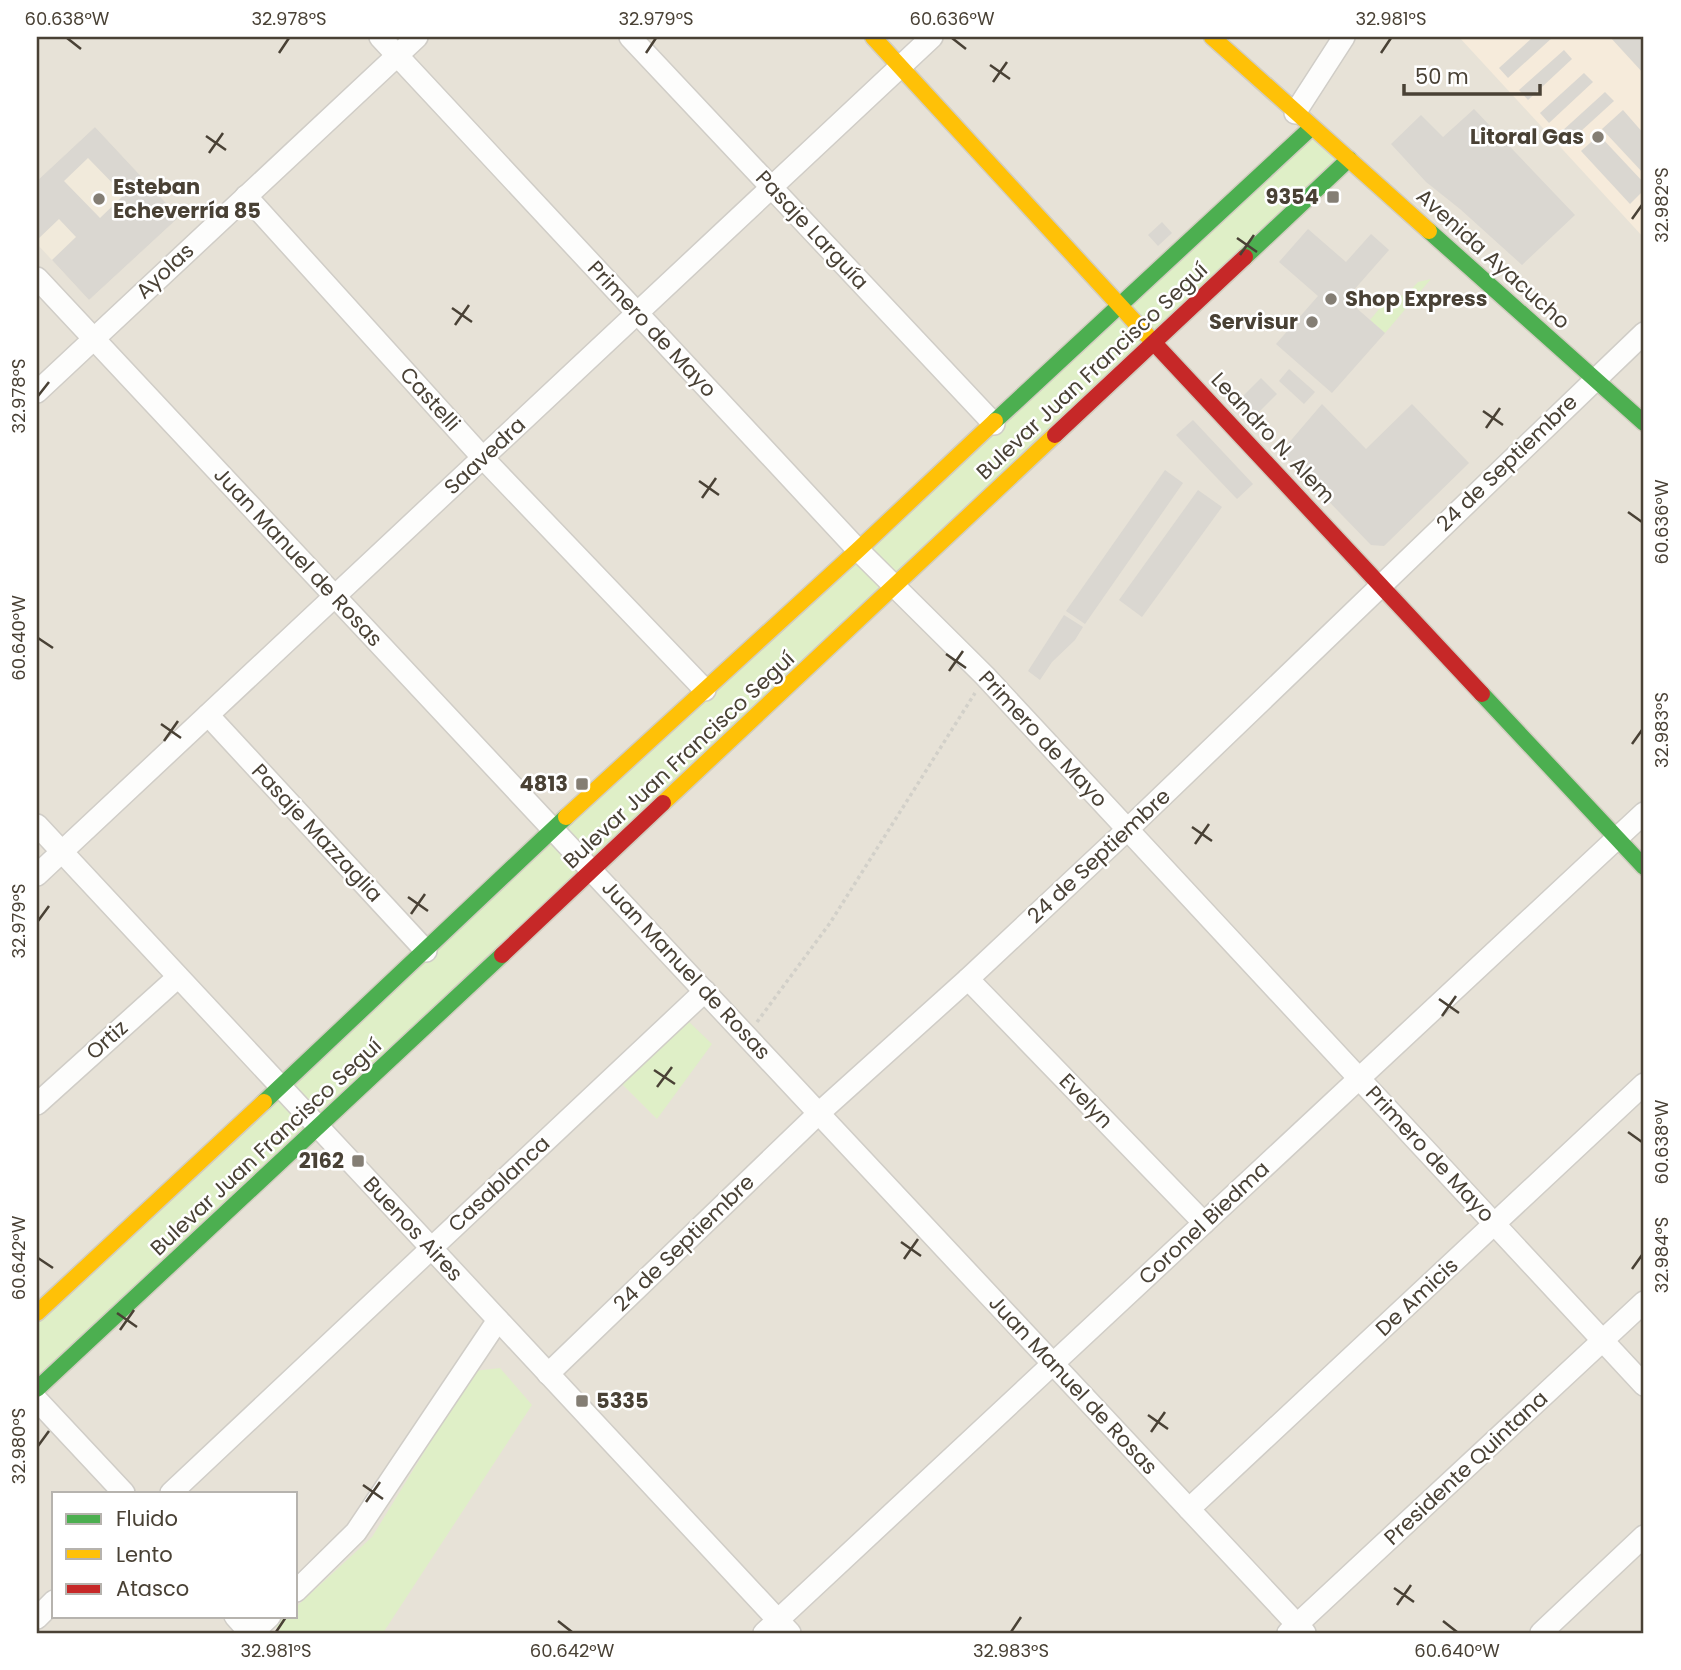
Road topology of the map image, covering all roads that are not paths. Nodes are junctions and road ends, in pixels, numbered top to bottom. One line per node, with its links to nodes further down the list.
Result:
1 (380, 37): 8 (street, Primero de Mayo)
2 (417, 37): 8 (street, Ayolas)
3 (630, 37): 13 (street, Pasaje Larguía)
4 (873, 37): 9 (main road, Leandro N. Alem)
5 (932, 37): 9 (street, Saavedra)
6 (1212, 37): 10 (main road, Avenida Ayacucho)
7 (1345, 37): 10 (street)
8 (397, 55): 14 (street, Ayolas); 17 (street, Primero de Mayo)
9 (902, 67): 13 (street, Saavedra); 16 (main road, Leandro N. Alem)
10 (1295, 113): 11 (main road, Avenida Ayacucho)
11 (1312, 127): 12 (main road, Avenida Ayacucho); 16 (main road, Bulevar Juan Francisco Seguí)
12 (1349, 159): 20 (main road, Bulevar Juan Francisco Seguí); 21 (main road, Avenida Ayacucho)
13 (772, 188): 17 (street, Saavedra); 24 (street, Pasaje Larguía)
14 (246, 196): 19 (street, Ayolas); 25 (street, Castelli)
15 (37, 278): 19 (street, Juan Manuel de Rosas)
16 (1118, 305): 20 (main road, Leandro N. Alem); 24 (main road, Bulevar Juan Francisco Seguí)
17 (638, 313): 25 (street, Saavedra); 26 (street, Primero de Mayo)
18 (1644, 332): 21 (street, 24 de Septiembre)
19 (93, 339): 22 (street, Ayolas); 29 (street, Juan Manuel de Rosas)
20 (1155, 341): 27 (main road, Bulevar Juan Francisco Seguí); 28 (main road, Leandro N. Alem)
21 (1595, 378): 23 (main road, Avenida Ayacucho); 28 (street, 24 de Septiembre)
22 (37, 392)
23 (1644, 423)
24 (994, 424): 26 (main road, Bulevar Juan Francisco Seguí)
25 (483, 458): 29 (street, Saavedra); 30 (street, Castelli)
26 (858, 550): 27 (street, Primero de Mayo); 30 (main road, Bulevar Juan Francisco Seguí)
27 (895, 585): 35 (street, Primero de Mayo); 39 (main road, Bulevar Juan Francisco Seguí)
28 (1381, 585): 35 (street, 24 de Septiembre); 36 (main road, Leandro N. Alem)
29 (335, 597): 31 (street, Saavedra); 34 (street, Juan Manuel de Rosas)
30 (705, 690): 34 (main road, Bulevar Juan Francisco Seguí)
31 (208, 715): 37 (street, Saavedra); 41 (street, Pasaje Mazzaglia)
32 (1644, 813): 36 (street, Coronel Biedma)
33 (37, 825): 37 (street, Buenos Aires)
34 (553, 829): 39 (street, Juan Manuel de Rosas); 41 (main road, Bulevar Juan Francisco Seguí)
35 (1128, 829): 43 (street, 24 de Septiembre); 45 (street, Primero de Mayo)
36 (1617, 838): 38 (main road, Leandro N. Alem); 45 (street, Coronel Biedma)
37 (62, 852): 40 (street, Saavedra); 42 (street, Buenos Aires)
38 (1644, 867)
39 (592, 870): 44 (street, Juan Manuel de Rosas); 50 (main road, Bulevar Juan Francisco Seguí)
40 (37, 875)
41 (426, 951): 47 (main road, Bulevar Juan Francisco Seguí)
42 (178, 977): 47 (street, Buenos Aires); 48 (street, Ortiz)
43 (968, 979): 49 (street, 24 de Septiembre); 51 (street, Evelyn)
44 (705, 991): 49 (street, Juan Manuel de Rosas); 53 (street, Casablanca)
45 (1359, 1079): 51 (street, Coronel Biedma); 52 (street, Primero de Mayo)
46 (1644, 1084): 52 (street, De Amicis)
47 (280, 1086): 50 (street, Buenos Aires); 55 (main road, Bulevar Juan Francisco Seguí)
48 (37, 1104)
49 (819, 1113): 58 (street, Juan Manuel de Rosas); 59 (street, 24 de Septiembre)
50 (318, 1128): 53 (street, Buenos Aires); 61 (main road, Bulevar Juan Francisco Seguí)
51 (1205, 1223): 58 (street, Coronel Biedma)
52 (1495, 1225): 57 (street, Primero de Mayo); 65 (street, De Amicis)
53 (431, 1248): 56 (street, Buenos Aires); 64 (street, Casablanca)
54 (1644, 1302): 57 (street, Presidente Quintana)
55 (37, 1313)
56 (498, 1320): 59 (street, Buenos Aires); 67 (street)
57 (1603, 1340): 60 (street, Primero de Mayo); 73 (street, Presidente Quintana)
58 (1054, 1364): 65 (street, Juan Manuel de Rosas); 72 (street, Coronel Biedma)
59 (548, 1374): 72 (street, Buenos Aires)
60 (1644, 1385)
61 (37, 1389)
62 (37, 1400): 63 (street)
63 (123, 1492)
64 (172, 1492)
65 (1189, 1509): 73 (street, Juan Manuel de Rosas)
66 (1644, 1536): 75 (street)
67 (298, 1589)
68 (52, 1603): 69 (street)
69 (37, 1618)
70 (237, 1618): 74 (street)
71 (268, 1618): 74 (street)
72 (777, 1629)
73 (1297, 1630)
74 (251, 1633)
75 (1541, 1633)

